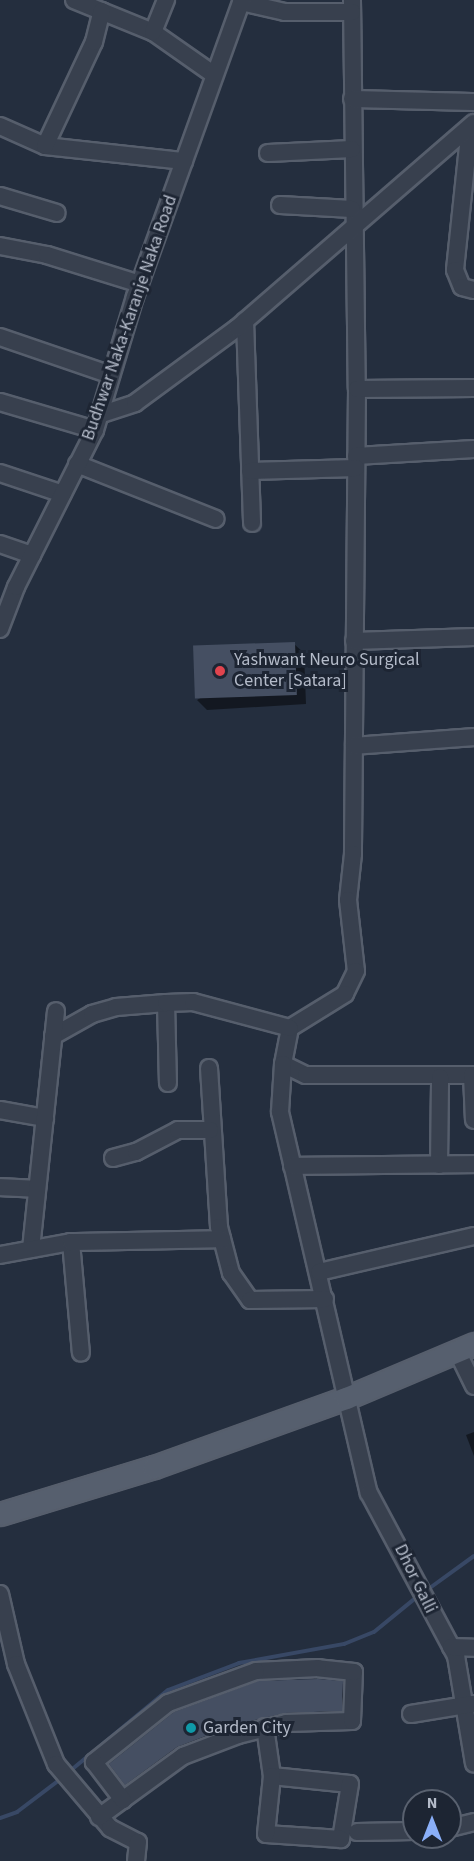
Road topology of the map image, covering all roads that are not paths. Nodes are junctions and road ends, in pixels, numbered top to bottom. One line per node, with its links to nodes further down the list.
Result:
1 (74, 0): 5 (street)
2 (166, 0): 6 (street)
3 (241, 1): 4 (street); 7 (street, Budhwar Naka-Karanje Naka Road)
4 (352, 6): 8 (street)
5 (102, 11): 6 (street); 12 (street)
6 (153, 33): 7 (street)
7 (213, 74): 15 (street, Budhwar Naka-Karanje Naka Road)
8 (352, 99): 9 (street); 13 (street)
9 (474, 102)
10 (472, 125): 16 (street); 20 (street)
11 (0, 126): 12 (street)
12 (45, 146): 15 (street)
13 (352, 149): 14 (street); 20 (street)
14 (268, 153)
15 (184, 161): 22 (street, Budhwar Naka-Karanje Naka Road)
16 (469, 171): 23 (street)
17 (0, 196): 19 (street)
18 (280, 205): 20 (street)
19 (57, 213)
20 (352, 217): 24 (street); 28 (street)
21 (0, 246): 22 (street)
22 (140, 284): 26 (street, Budhwar Naka-Karanje Naka Road)
23 (474, 290)
24 (245, 321): 30 (street); 34 (street)
25 (0, 337): 26 (street)
26 (111, 375): 30 (street, Budhwar Naka-Karanje Naka Road)
27 (474, 388): 28 (street)
28 (357, 389): 32 (street)
29 (0, 402): 30 (street)
30 (97, 422): 33 (street, Budhwar Naka-Karanje Naka Road)
31 (474, 449): 32 (street)
32 (356, 462): 34 (street); 43 (street)
33 (77, 464): 36 (street, Budhwar Naka-Karanje Naka Road); 37 (street)
34 (250, 471): 38 (street)
35 (0, 473): 36 (street)
36 (63, 494): 40 (street, Budhwar Naka-Karanje Naka Road)
37 (216, 519)
38 (252, 523)
39 (0, 544): 40 (street)
40 (32, 555): 41 (street, Budhwar Naka-Karanje Naka Road)
41 (0, 629)
42 (474, 637): 43 (street)
43 (354, 641): 45 (street)
44 (474, 737): 45 (street)
45 (354, 746): 48 (street)
46 (166, 1003): 48 (street); 49 (street); 54 (street)
47 (56, 1011): 49 (street)
48 (290, 1028): 50 (street, Dhor Galli)
49 (53, 1036): 56 (street)
50 (283, 1064): 53 (street); 62 (street, Dhor Galli)
51 (209, 1068): 58 (street)
52 (473, 1075): 53 (street); 57 (street)
53 (440, 1077): 61 (street)
54 (168, 1083)
55 (0, 1110): 56 (street)
56 (45, 1118): 64 (street)
57 (474, 1120)
58 (210, 1130): 59 (street); 66 (street)
59 (113, 1158)
60 (474, 1164): 61 (street)
61 (439, 1165): 62 (street)
62 (292, 1166): 70 (street, Dhor Galli)
63 (0, 1187): 64 (street)
64 (37, 1189): 68 (street)
65 (474, 1236): 70 (street)
66 (222, 1239): 67 (street); 71 (street)
67 (70, 1242): 68 (street); 73 (street)
68 (31, 1249): 69 (street)
69 (0, 1255)
70 (319, 1272): 71 (street, Dhor Galli)
71 (325, 1299): 75 (street, Dhor Galli)
72 (466, 1348): 74 (street); 75 (main road)
73 (81, 1353)
74 (474, 1386)
75 (346, 1398): 76 (main road); 78 (street, Dhor Galli)
76 (0, 1514)
77 (0, 1594): 86 (street)
78 (451, 1647): 79 (street); 80 (street, Dhor Galli)
79 (474, 1648)
80 (469, 1704): 81 (street); 83 (street, Dhor Galli)
81 (411, 1714)
82 (265, 1727): 84 (street); 85 (street); 85 (street)
83 (474, 1763)
84 (273, 1776): 84 (street)
85 (123, 1800): 86 (street)
86 (99, 1817): 89 (street)
87 (402, 1831): 88 (street)
88 (357, 1832)
89 (136, 1861)

